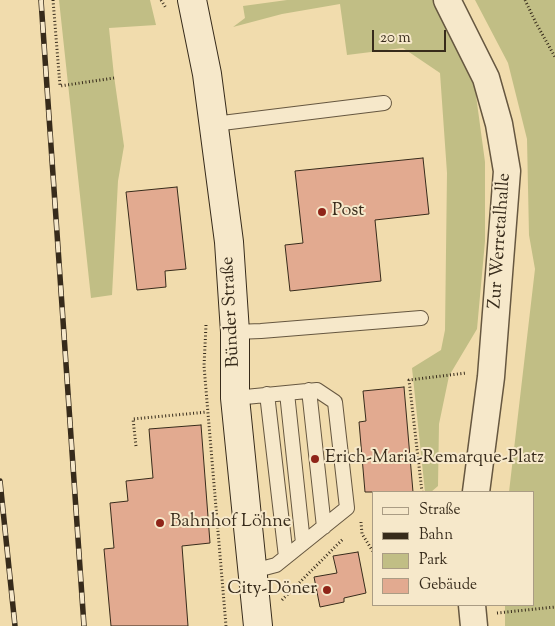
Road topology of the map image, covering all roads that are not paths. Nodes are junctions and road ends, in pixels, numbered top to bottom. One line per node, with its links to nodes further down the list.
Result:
1 (192, 0): 4 (main road, Bünder Straße)
2 (447, 0): 11 (street, Zur Werretalhalle)
3 (384, 103): 4 (lane)
4 (214, 124): 6 (main road, Bünder Straße)
5 (421, 318): 6 (lane)
6 (234, 332): 10 (main road, Bünder Straße)
7 (309, 390): 8 (lane); 12 (lane); 12 (lane)
8 (286, 393): 9 (lane); 13 (lane)
9 (267, 394): 10 (lane); 14 (lane)
10 (235, 398): 15 (main road, Bünder Straße)
11 (476, 491)
12 (324, 527): 13 (lane)
13 (303, 543): 14 (lane)
14 (286, 557): 15 (lane)
15 (253, 571): 16 (main road, Bünder Straße)
16 (258, 626)

